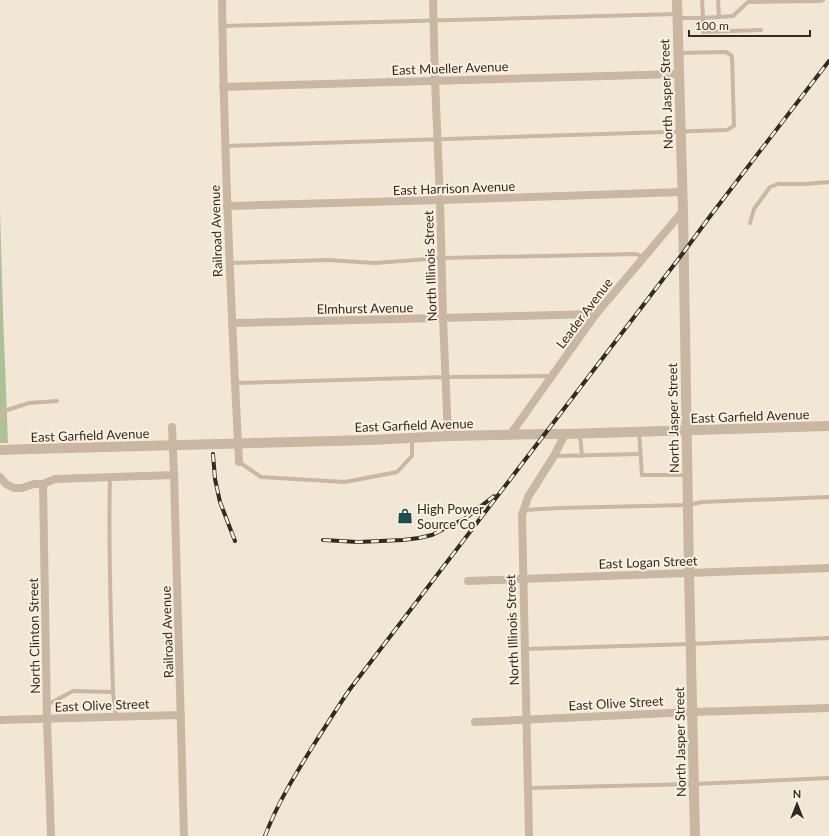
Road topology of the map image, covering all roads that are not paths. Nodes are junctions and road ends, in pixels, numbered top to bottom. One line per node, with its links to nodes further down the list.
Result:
1 (222, 0): 11 (street, Railroad Avenue)
2 (433, 0): 10 (street, North Illinois Street)
3 (677, 0): 7 (street, North Jasper Street)
4 (702, 0): 9 (lane)
5 (718, 0): 8 (lane)
6 (823, 0): 8 (lane)
7 (677, 16): 9 (lane); 10 (lane); 13 (street, North Jasper Street)
8 (719, 17): 9 (lane)
9 (703, 18): 12 (lane)
10 (434, 20): 11 (lane); 15 (street, North Illinois Street)
11 (222, 26): 16 (street, Railroad Avenue)
12 (762, 30)
13 (678, 53): 14 (street, North Jasper Street); 17 (lane)
14 (678, 74): 15 (street, East Mueller Avenue); 17 (street, North Jasper Street)
15 (435, 80): 16 (street, East Mueller Avenue); 18 (street, North Illinois Street)
16 (223, 87): 19 (street, Railroad Avenue)
17 (680, 132): 18 (lane); 21 (street, North Jasper Street)
18 (438, 139): 19 (lane); 22 (street, North Illinois Street)
19 (225, 146): 23 (street, Railroad Avenue)
20 (829, 182): 25 (lane)
21 (682, 192): 22 (street, East Harrison Avenue); 24 (street, North Jasper Street)
22 (440, 200): 23 (street, East Harrison Avenue); 27 (street, North Illinois Street)
23 (227, 206): 28 (street, Railroad Avenue)
24 (683, 211): 26 (street, Leader Avenue); 39 (street, North Jasper Street)
25 (750, 223)
26 (644, 257): 27 (lane); 29 (street, Leader Avenue)
27 (442, 258): 28 (lane); 30 (street, North Illinois Street)
28 (229, 263): 31 (street, Railroad Avenue)
29 (596, 314): 30 (street, Elmhurst Avenue); 32 (street, Leader Avenue)
30 (443, 318): 31 (street, Elmhurst Avenue); 33 (street, North Illinois Street)
31 (232, 323): 34 (street, Railroad Avenue)
32 (552, 376): 33 (lane); 43 (street, Leader Avenue)
33 (446, 378): 34 (lane); 44 (street, North Illinois Street)
34 (235, 383): 50 (street, Railroad Avenue)
35 (57, 401): 36 (lane)
36 (0, 418)
37 (829, 426): 39 (street, East Garfield Avenue)
38 (172, 427): 51 (street, Railroad Avenue)
39 (686, 430): 40 (street, East Garfield Avenue); 52 (street, North Jasper Street)
40 (639, 432): 42 (street, East Garfield Avenue); 47 (lane)
41 (565, 434): 42 (street, East Garfield Avenue); 43 (street, East Garfield Avenue); 48 (street, North Illinois Street)
42 (580, 434): 49 (lane)
43 (510, 435): 44 (street, East Garfield Avenue)
44 (448, 436): 45 (street, East Garfield Avenue)
45 (412, 438): 46 (street, East Garfield Avenue, bridge); 50 (lane)
46 (0, 450)
47 (640, 454): 49 (lane); 52 (lane)
48 (554, 456): 49 (lane); 58 (street, North Illinois Street)
49 (582, 456)
50 (239, 462)
51 (174, 475): 54 (street); 70 (street, Railroad Avenue)
52 (687, 475): 57 (street, North Jasper Street)
53 (0, 477): 55 (street)
54 (110, 477): 55 (street); 66 (lane)
55 (43, 484): 67 (street, North Clinton Street)
56 (829, 497): 57 (lane)
57 (688, 505): 58 (lane); 60 (street, North Jasper Street)
58 (524, 510): 61 (street, North Illinois Street)
59 (829, 568): 60 (street, East Logan Street)
60 (689, 572): 61 (street, East Logan Street); 64 (street, North Jasper Street)
61 (523, 580): 62 (street, East Logan Street); 65 (street, North Illinois Street)
62 (468, 581)
63 (829, 638): 64 (lane)
64 (691, 644): 65 (lane); 69 (street, North Jasper Street)
65 (525, 648): 73 (street, North Illinois Street)
66 (113, 692): 67 (lane); 71 (lane)
67 (47, 706): 72 (street, North Clinton Street)
68 (829, 708): 69 (street, East Olive Street)
69 (692, 712): 73 (street, East Olive Street); 77 (street, North Jasper Street)
70 (181, 715): 71 (street, East Olive Street); 80 (street, Railroad Avenue)
71 (116, 716): 72 (street, East Olive Street)
72 (48, 719): 74 (street, East Olive Street); 79 (street, North Clinton Street)
73 (527, 719): 75 (street, East Olive Street); 78 (street, North Illinois Street)
74 (0, 720)
75 (475, 722)
76 (829, 778): 77 (lane)
77 (694, 784): 78 (lane); 82 (street, North Jasper Street)
78 (528, 788): 81 (street, North Illinois Street)
79 (51, 836)
80 (184, 836)
81 (529, 836)
82 (695, 836)

